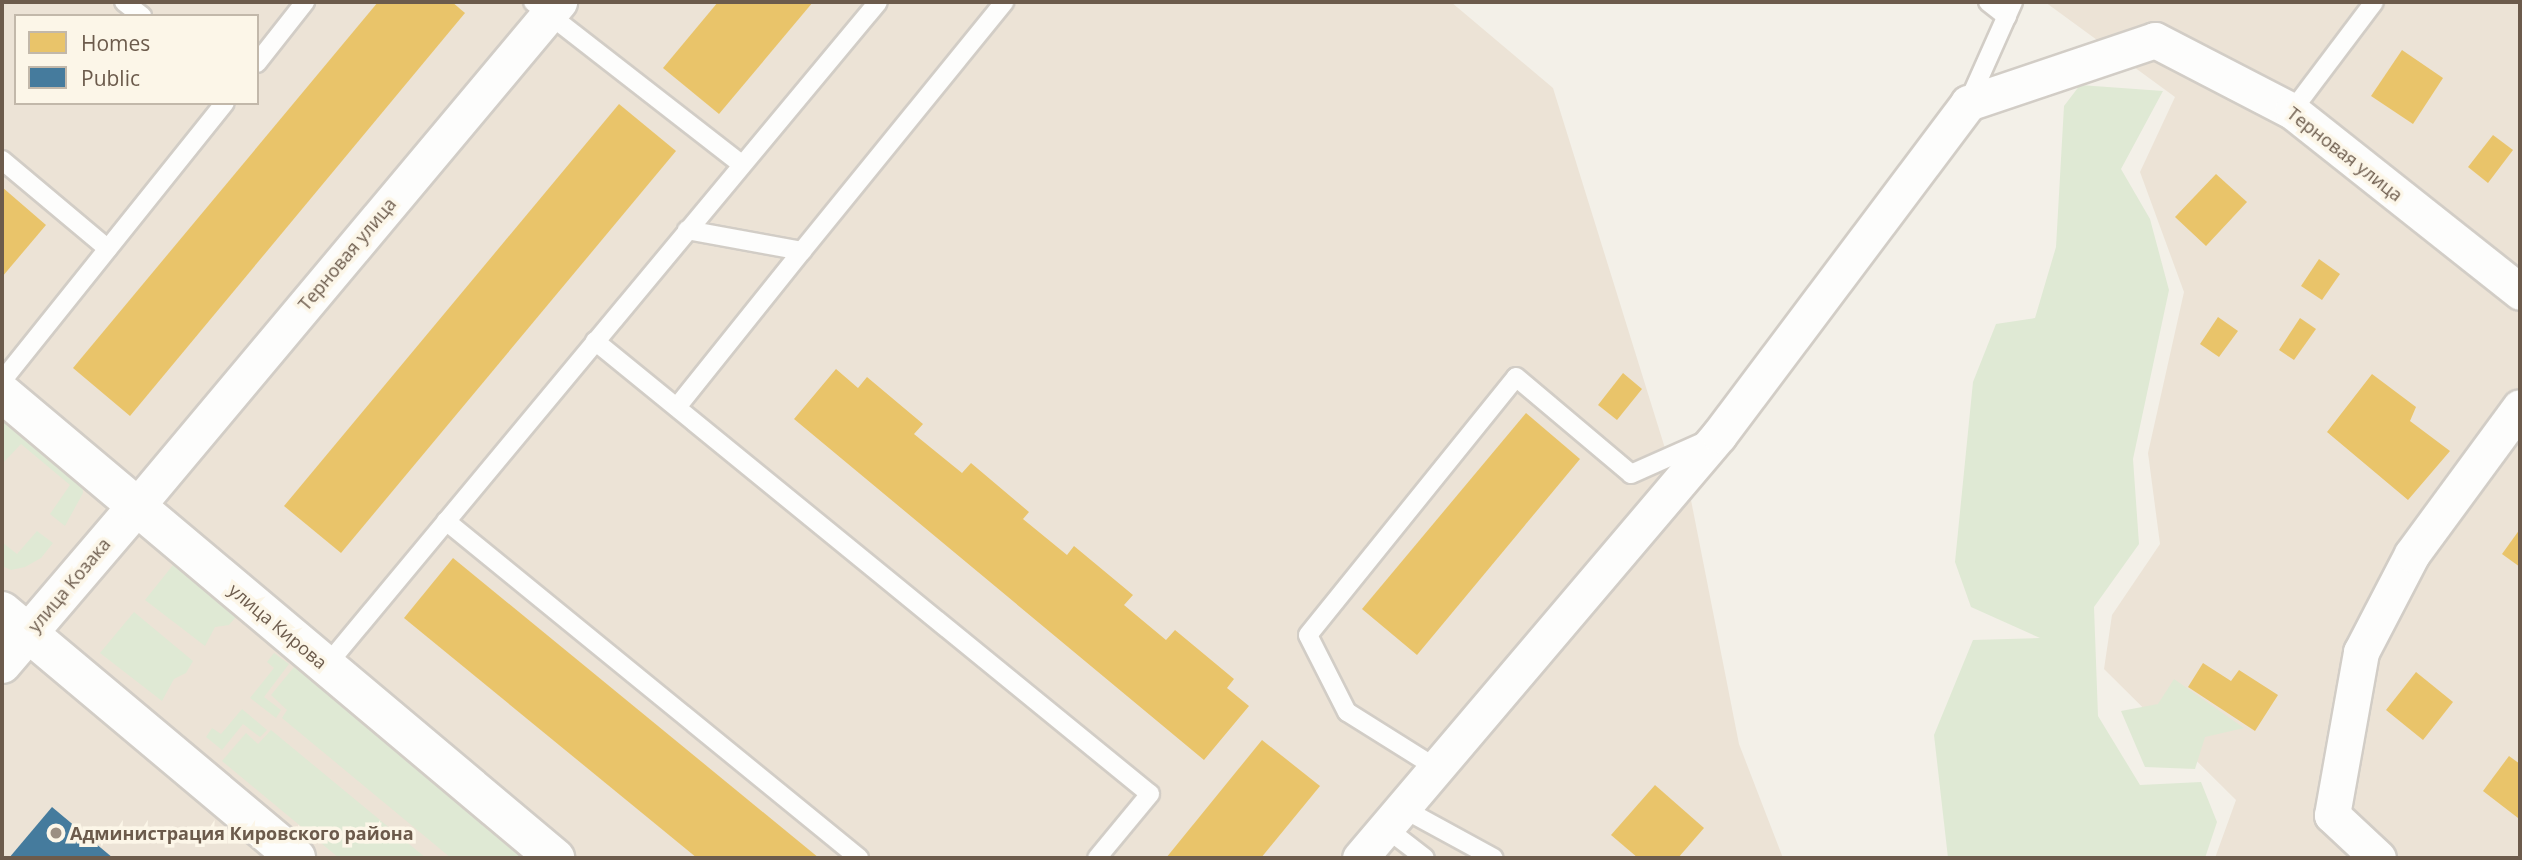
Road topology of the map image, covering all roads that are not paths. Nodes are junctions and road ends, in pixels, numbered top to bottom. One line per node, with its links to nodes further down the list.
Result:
1 (124, 2): 9 (lane)
2 (304, 2): 10 (lane)
3 (878, 2): 15 (lane)
4 (1004, 2): 18 (lane)
5 (1988, 2): 8 (lane)
6 (2374, 2): 13 (lane)
7 (547, 6): 15 (lane); 26 (street, Терновая улица)
8 (2010, 9): 11 (lane)
9 (139, 14)
10 (259, 60)
11 (1968, 103): 13 (street, Терновая улица); 25 (street)
12 (223, 105): 17 (lane)
13 (2292, 111): 19 (street, Терновая улица)
14 (2, 160): 17 (lane)
15 (741, 164): 16 (lane)
16 (687, 230): 18 (lane); 20 (lane)
17 (108, 248): 21 (lane)
18 (802, 251): 23 (lane)
19 (2520, 292)
20 (595, 341): 23 (lane); 27 (lane)
21 (2, 381)
22 (2, 393): 26 (main road, улица Кирова)
23 (677, 407): 36 (lane)
24 (2520, 407): 40 (street)
25 (1719, 435): 31 (street); 31 (lane)
26 (135, 507): 28 (main road, улица Козака); 30 (main road, улица Кирова)
27 (446, 521): 30 (lane); 35 (lane)
28 (15, 622): 29 (main road, улица Козака); 33 (main road)
29 (2, 664)
30 (326, 666): 34 (main road, улица Кирова)
31 (1438, 769): 32 (street)
32 (1395, 818): 37 (street); 38 (lane); 39 (lane)
33 (296, 858)
34 (555, 858)
35 (859, 858)
36 (1097, 858)
37 (1360, 858)
38 (1424, 858)
39 (1494, 858)
40 (2378, 858)

